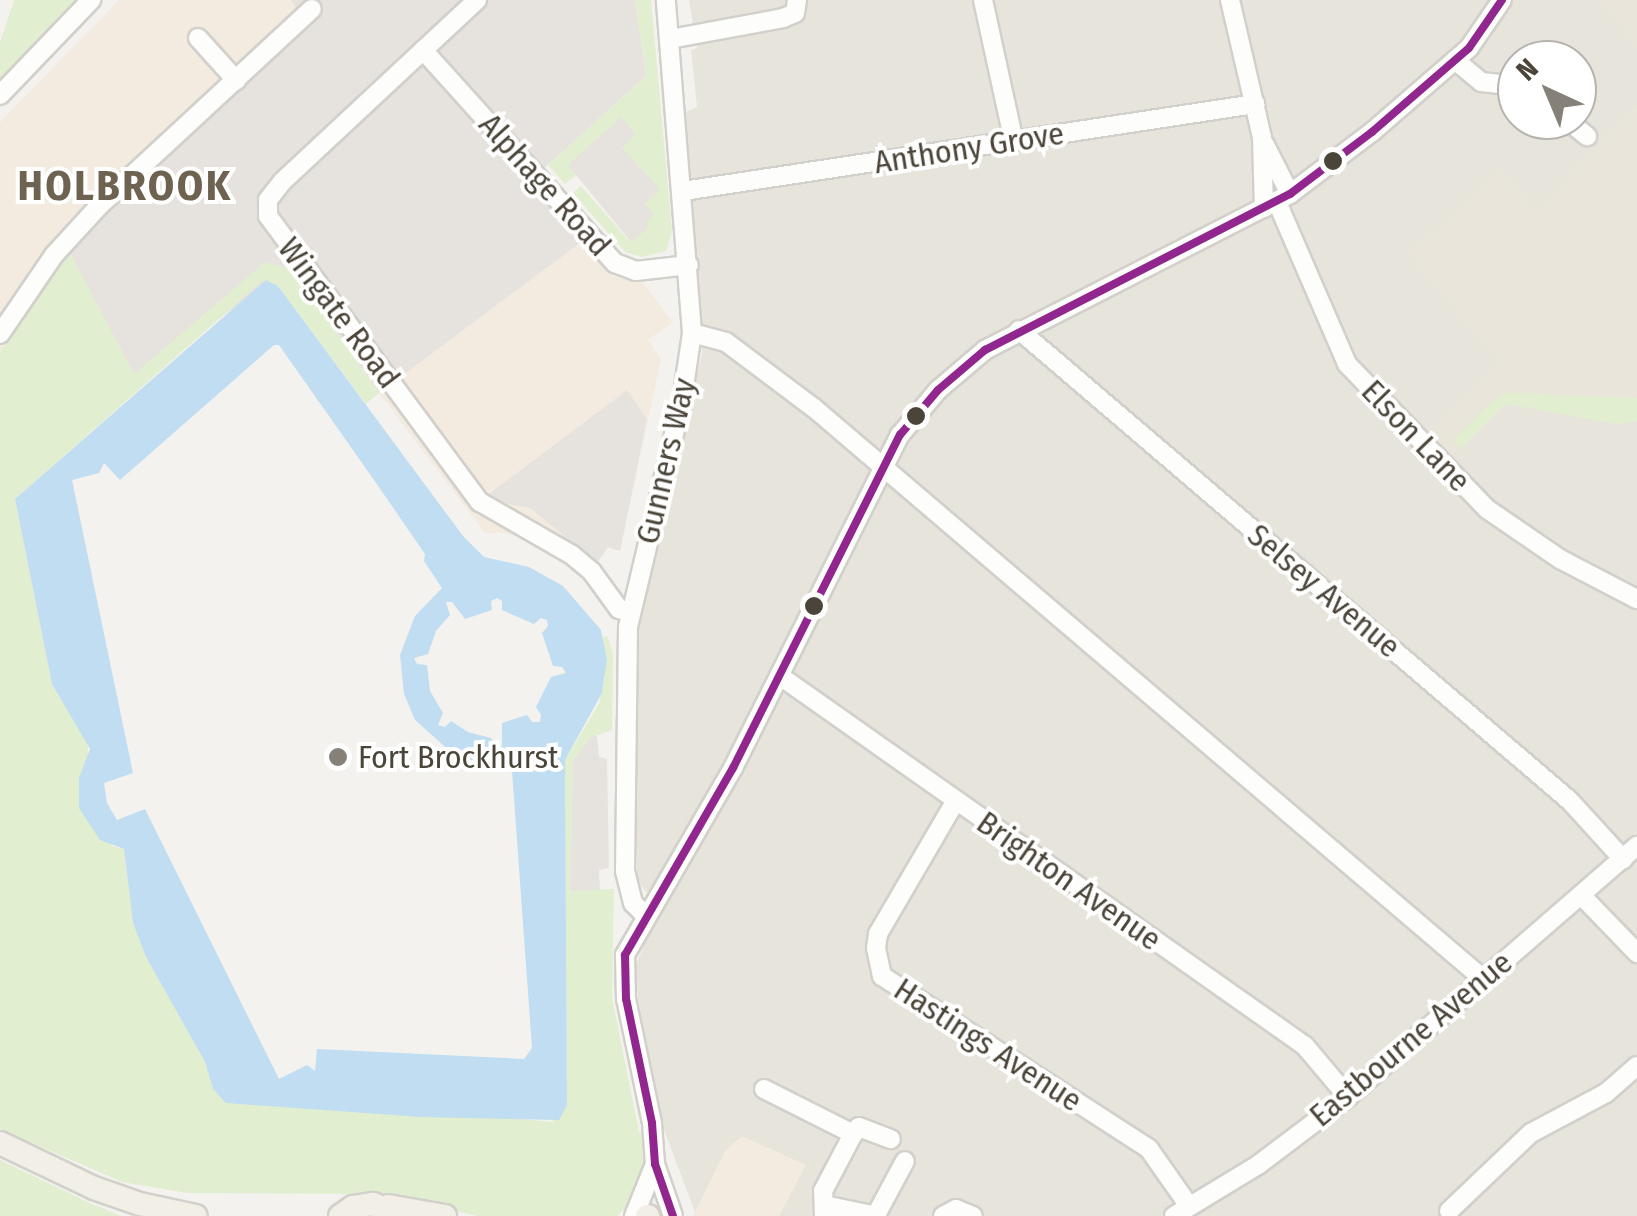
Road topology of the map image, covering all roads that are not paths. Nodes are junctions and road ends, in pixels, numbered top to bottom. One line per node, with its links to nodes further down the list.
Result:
1 (91, 0): 15 (street)
2 (478, 0): 11 (street, Wingate Road)
3 (666, 0): 10 (street, Gunners Way)
4 (797, 0): 10 (street)
5 (984, 0): 18 (street)
6 (1230, 0): 16 (street)
7 (1502, 0): 12 (street)
8 (312, 9): 13 (street)
9 (198, 38): 13 (street)
10 (670, 39): 19 (street, Gunners Way)
11 (423, 50): 21 (street, Alphage Road); 27 (street, Wingate Road)
12 (1454, 60): 14 (street); 20 (street)
13 (236, 80): 22 (street)
14 (1497, 84)
15 (0, 95)
16 (1255, 104): 17 (street); 18 (street, Anthony Grove)
17 (1262, 138): 20 (street, Elson Lane); 20 (street)
18 (1014, 142): 19 (street, Anthony Grove)
19 (682, 191): 21 (street, Gunners Way)
20 (1277, 201): 23 (street); 26 (street, Elson Lane)
21 (689, 265): 24 (street, Gunners Way)
22 (3, 323)
23 (1019, 330): 25 (street); 30 (street, Selsey Avenue)
24 (692, 334): 25 (street); 27 (street, Gunners Way)
25 (881, 466): 28 (street); 34 (street)
26 (1637, 599)
27 (630, 612): 32 (street, Gunners Way)
28 (780, 676): 29 (street, Brighton Avenue); 32 (street)
29 (956, 802): 37 (street, Brighton Avenue); 45 (street, Hastings Avenue)
30 (1630, 853): 31 (street, Eastbourne Avenue)
31 (1581, 894): 33 (street); 34 (street, Eastbourne Avenue)
32 (646, 916): 42 (street)
33 (1637, 954)
34 (1482, 978): 37 (street, Eastbourne Avenue)
35 (1637, 1066): 46 (street)
36 (764, 1089): 38 (street)
37 (1348, 1097): 45 (street, Eastbourne Avenue)
38 (853, 1134): 39 (street); 44 (street)
39 (891, 1139)
40 (0, 1143): 47 (main road)
41 (906, 1162): 52 (street)
42 (655, 1164): 50 (street); 51 (street)
43 (390, 1210): 48 (main road); 49 (main road)
44 (824, 1210): 52 (street)
45 (1182, 1211)
46 (1449, 1211)
47 (196, 1216)
48 (340, 1216)
49 (444, 1216)
50 (634, 1216)
51 (673, 1216)
52 (876, 1216)
53 (943, 1216): 54 (street)
54 (973, 1216)

